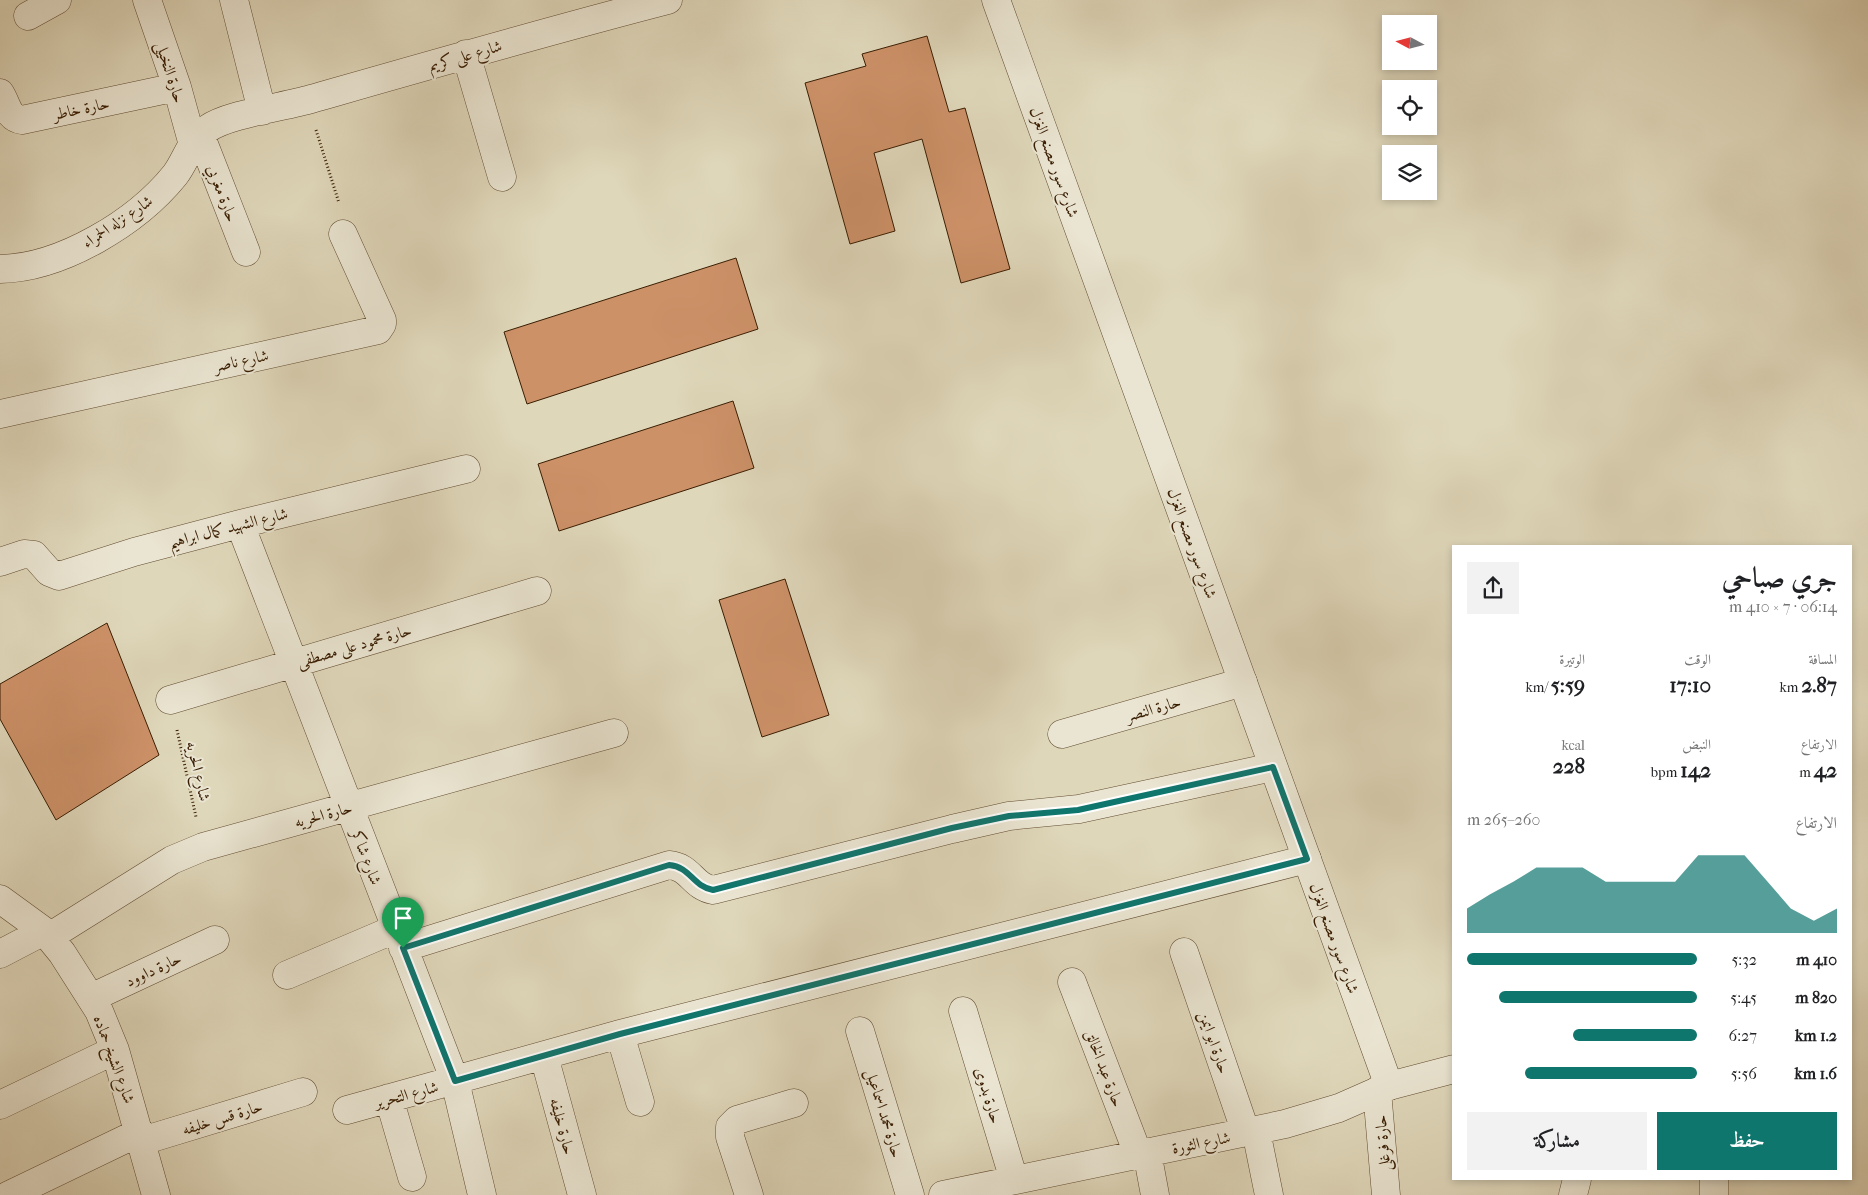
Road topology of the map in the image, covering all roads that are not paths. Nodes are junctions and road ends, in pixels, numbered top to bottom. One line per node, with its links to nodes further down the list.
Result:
1 (57, 0): 6 (street)
2 (147, 0): 8 (street, حارة النخيلى)
3 (234, 0): 10 (street)
4 (668, 0): 7 (street, شارع على كريم)
5 (996, 0): 22 (street, شارع سور مصنع الغزل)
6 (28, 16)
7 (466, 54): 10 (street, شارع على كريم); 12 (street)
8 (177, 87): 9 (street, حارة خاطر); 11 (street, حارة النخيلى)
9 (0, 93)
10 (262, 112): 11 (street)
11 (197, 139): 14 (street, حارة مغربي); 15 (street, شارع نزله الحمراء)
12 (502, 177)
13 (343, 234): 16 (street, شارع ناصر)
14 (246, 252)
15 (0, 269)
16 (0, 414)
17 (466, 469): 18 (street, شارع الشهيد كمال ابراهيم)
18 (240, 524): 19 (street, شارع الشهيد كمال ابراهيم); 21 (street, شارع شاكر)
19 (0, 562)
20 (537, 591): 21 (street, حارة محمود على مصطفى)
21 (293, 662): 23 (street, حارة محمود على مصطفى); 27 (street, شارع شاكر)
22 (1243, 682): 25 (street, حارة النصر); 26 (street, شارع سور مصنع الغزل)
23 (170, 700)
24 (614, 733): 27 (street, حارة الحريه)
25 (1062, 734)
26 (1273, 767): 28 (street, شارع سور مصنع الغزل); 31 (street)
27 (348, 808): 30 (street, حارة الحريه); 31 (street, شارع شاكر)
28 (1307, 859): 40 (street, شارع التحرير); 45 (street, شارع سور مصنع الغزل)
29 (0, 899): 30 (street, شارع الشيخ حماده)
30 (47, 934): 34 (street, حارة الحريه); 37 (street, شارع الشيخ حماده)
31 (399, 938): 35 (street); 44 (street, شارع شاكر)
32 (215, 940): 37 (street, حارة داوود)
33 (1184, 952): 52 (street, حارة ابو ايمن)
34 (0, 954)
35 (287, 975)
36 (1072, 982): 54 (street, حارة عبد الخالق)
37 (91, 998): 41 (street, شارع الشيخ حماده)
38 (963, 1011): 58 (street, حارة بدوى)
39 (860, 1031): 64 (street, حارة محمد اسماعيل)
40 (620, 1034): 42 (street, شارع التحرير); 48 (street)
41 (115, 1050): 50 (street); 53 (street, شارع الشيخ حماده)
42 (544, 1056): 44 (street, شارع التحرير); 62 (street, حارة خليفه)
43 (1452, 1070): 45 (street, شارع الثورة)
44 (455, 1081): 47 (street, شارع التحرير); 61 (street, شارع شاكر)
45 (1383, 1088): 52 (street, شارع الثورة); 68 (street, حارة فرغلى)
46 (303, 1092): 53 (street, حارة قس خليفه)
47 (389, 1098): 51 (street, شارع التحرير); 55 (street)
48 (640, 1102)
49 (794, 1103): 63 (street)
50 (0, 1105)
51 (347, 1110)
52 (1251, 1132): 54 (street, شارع الثورة); 67 (street, حارة ابو ايمن)
53 (141, 1137): 59 (street, حارة قس خليفه); 60 (street, شارع الشيخ حماده)
54 (1142, 1153): 58 (street, شارع الثورة); 66 (street, حارة عبد الخالق)
55 (412, 1177)
56 (1577, 1180): 69 (street)
57 (1714, 1180): 70 (street)
58 (1030, 1183): 65 (street, شارع الثورة)
59 (9, 1195)
60 (156, 1195)
61 (482, 1195)
62 (582, 1195)
63 (749, 1195)
64 (910, 1195)
65 (946, 1195)
66 (1155, 1195)
67 (1269, 1195)
68 (1386, 1195)
69 (1573, 1195)
70 (1714, 1195)

